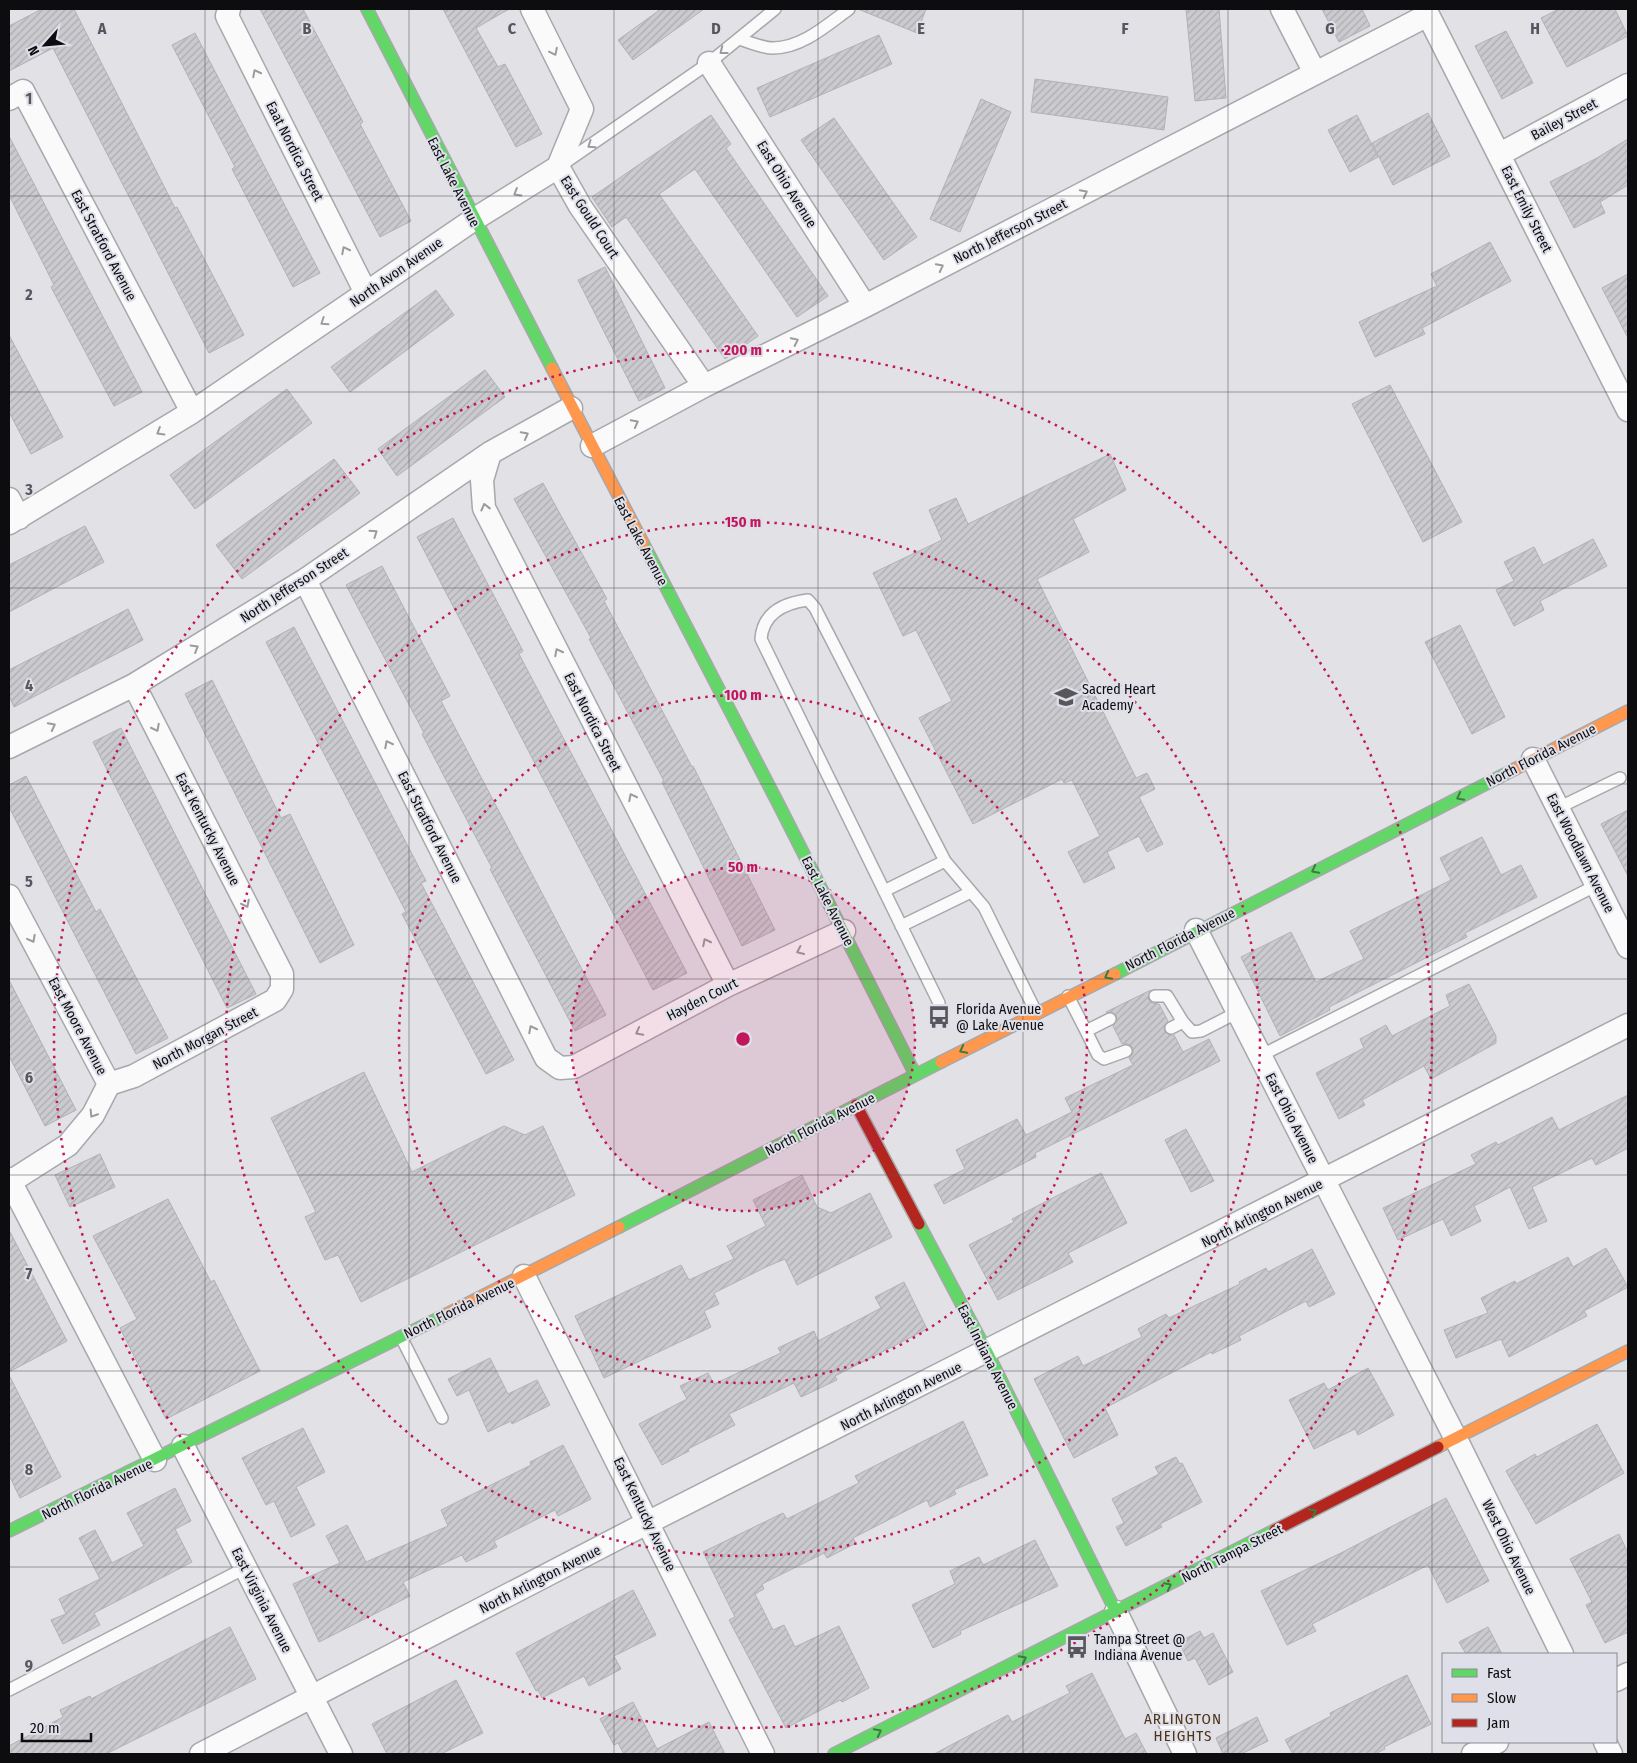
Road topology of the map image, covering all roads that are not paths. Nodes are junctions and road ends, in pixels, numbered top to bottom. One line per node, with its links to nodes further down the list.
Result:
1 (229, 9): 16 (street, Eaat Nordica Street, one-way to 1)
2 (367, 9): 15 (main road, East Lake Avenue)
3 (532, 9): 14 (street, East Gould Court, one-way to 14)
4 (775, 9): 8 (lane, North Avon Avenue)
5 (849, 9): 8 (lane)
6 (1282, 9): 10 (street)
7 (1427, 12): 10 (street, North Jefferson Street); 13 (street, East Emily Street)
8 (739, 39): 9 (lane, North Avon Avenue, one-way to 9)
9 (708, 62): 14 (lane, North Avon Avenue, one-way to 14); 17 (street, East Ohio Avenue)
10 (1315, 73): 17 (street, North Jefferson Street, one-way to 10)
11 (1628, 85): 13 (street, Bailey Street)
12 (9, 99): 21 (street, East Stratford Avenue)
13 (1500, 154): 19 (street, East Emily Street)
14 (558, 167): 15 (street, North Avon Avenue, one-way to 15); 18 (street, East Gould Court)
15 (472, 220): 16 (street, North Avon Avenue); 20 (main road, East Lake Avenue)
16 (366, 293): 21 (street, North Avon Avenue, one-way to 21)
17 (865, 306): 18 (street, North Jefferson Street, one-way to 17)
18 (704, 386): 22 (street, North Jefferson Street, one-way to 18)
19 (1626, 402)
20 (571, 408): 22 (main road, East Lake Avenue); 23 (street, North Jefferson Street, one-way to 20)
21 (192, 412): 24 (street, North Avon Avenue, one-way to 24)
22 (592, 446): 39 (main road, East Lake Avenue)
23 (490, 453): 25 (street, North Jefferson Street, one-way to 23); 42 (street, East Nordica Street, one-way to 23)
24 (12, 513)
25 (305, 580): 26 (street, North Jefferson Street, one-way to 25); 55 (street, East Stratford Avenue, one-way to 25)
26 (134, 685): 28 (street, North Jefferson Street, one-way to 26); 41 (street, East Kentucky Avenue, one-way to 41)
27 (1628, 711): 29 (main road, North Florida Avenue)
28 (9, 747)
29 (1533, 759): 31 (street, East Woodlawn Avenue); 38 (main road, North Florida Avenue, one-way to 38)
30 (1620, 778): 31 (lane)
31 (1558, 808): 33 (street, East Woodlawn Avenue)
32 (945, 861): 34 (lane); 34 (lane); 35 (lane)
33 (1597, 885): 40 (street, East Woodlawn Avenue); 54 (lane)
34 (884, 891): 37 (lane)
35 (971, 892): 37 (lane); 46 (lane)
36 (9, 896): 57 (street, East Moore Avenue, one-way to 57)
37 (901, 926): 45 (lane)
38 (1196, 930): 43 (main road, North Florida Avenue, one-way to 43); 47 (street, East Ohio Avenue)
39 (844, 931): 42 (street, Hayden Court, one-way to 42); 56 (main road, East Lake Avenue)
40 (1628, 947)
41 (282, 974): 57 (street, North Morgan Street)
42 (728, 985): 55 (street, Hayden Court, one-way to 55)
43 (1068, 996): 46 (main road, North Florida Avenue); 52 (lane)
44 (1155, 996): 49 (lane)
45 (938, 1003)
46 (1036, 1012): 56 (main road, North Florida Avenue, one-way to 56)
47 (1238, 1012): 49 (lane); 54 (street, East Ohio Avenue)
48 (1110, 1019): 52 (lane)
49 (1183, 1022): 51 (lane)
50 (1628, 1025): 60 (street, North Arlington Avenue)
51 (1171, 1028)
52 (1086, 1030): 53 (lane)
53 (1126, 1051)
54 (1260, 1056): 60 (street, East Ohio Avenue)
55 (560, 1068)
56 (915, 1074): 58 (main road, North Florida Avenue)
57 (108, 1084): 59 (street, East Moore Avenue, one-way to 59)
58 (856, 1105): 61 (main road, North Florida Avenue); 64 (main road, East Indiana Avenue)
59 (10, 1180): 68 (street)
60 (1324, 1181): 64 (street, North Arlington Avenue); 66 (street, East Ohio Avenue)
61 (524, 1276): 62 (main road, North Florida Avenue); 69 (street, East Kentucky Avenue)
62 (401, 1336): 65 (lane); 67 (main road, North Florida Avenue)
63 (1628, 1351): 66 (main road, North Tampa Street)
64 (987, 1352): 69 (street, North Arlington Avenue); 72 (main road, East Indiana Avenue)
65 (442, 1418)
66 (1456, 1439): 72 (main road, North Tampa Street, one-way to 66); 73 (street, West Ohio Avenue)
67 (183, 1446): 68 (main road, North Florida Avenue); 71 (street, East Virginia Avenue)
68 (155, 1460): 70 (main road, North Florida Avenue)
69 (649, 1522): 75 (street, North Arlington Avenue); 79 (street, East Kentucky Avenue)
70 (9, 1532)
71 (245, 1568): 74 (lane); 75 (street, East Virginia Avenue)
72 (1116, 1612): 80 (main road, North Tampa Street, one-way to 72); 81 (street)
73 (1562, 1653)
74 (9, 1690)
75 (312, 1698): 77 (street, North Arlington Avenue); 78 (street, East Virginia Avenue)
76 (1495, 1743): 82 (street)
77 (201, 1754)
78 (341, 1754)
79 (763, 1754)
80 (834, 1754)
81 (1185, 1754)
82 (1473, 1754)

